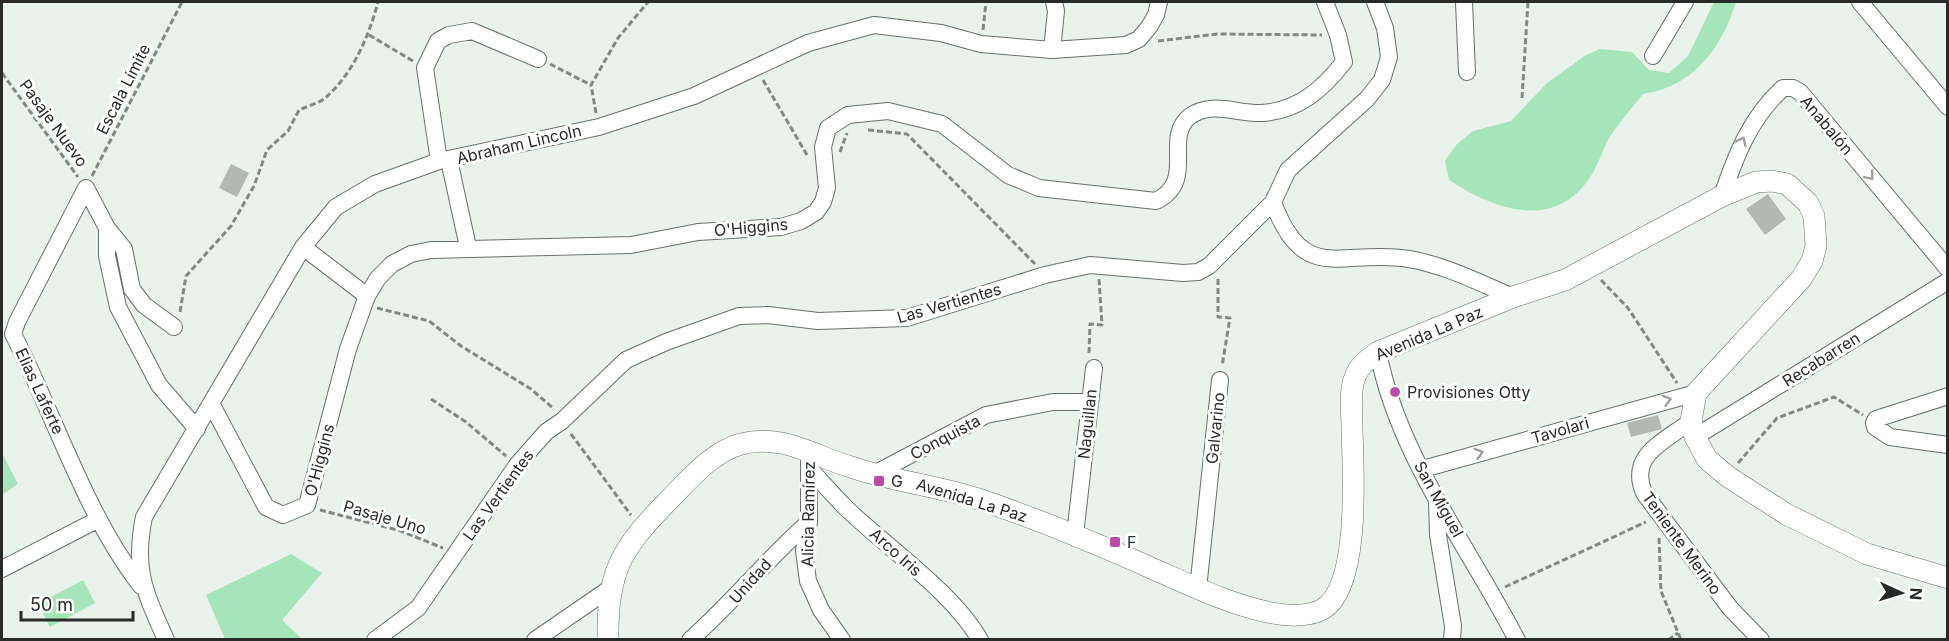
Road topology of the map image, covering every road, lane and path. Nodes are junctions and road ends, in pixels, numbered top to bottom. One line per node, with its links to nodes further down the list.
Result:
1 (182, 2): 31 (path, Escala Límite)
2 (378, 2): 13 (path)
3 (648, 2): 24 (path)
4 (986, 2): 15 (path)
5 (1054, 2): 17 (street)
6 (1159, 2): 16 (street)
7 (1325, 2): 14 (street)
8 (1375, 2): 33 (street, Las Vertientes)
9 (1464, 2): 22 (street)
10 (1528, 2): 25 (path)
11 (1685, 2): 18 (street)
12 (1860, 2): 26 (street)
13 (369, 35): 20 (path); 45 (path)
14 (1338, 35): 16 (path); 36 (street, O'Higgins)
15 (981, 44): 17 (street, Abraham Lincoln); 21 (street, Abraham Lincoln)
16 (1126, 45): 17 (street, Abraham Lincoln)
17 (1052, 50)
18 (1653, 56)
19 (538, 59): 20 (street); 24 (path)
20 (425, 68): 30 (street)
21 (756, 68): 27 (street, Abraham Lincoln); 29 (path)
22 (1467, 72)
23 (2, 73): 31 (path, Pasaje Nuevo)
24 (591, 86): 27 (path)
25 (1522, 98)
26 (1947, 106)
27 (599, 127): 30 (street, Abraham Lincoln)
28 (861, 129): 40 (path)
29 (809, 158)
30 (444, 161): 35 (street, Abraham Lincoln); 36 (street)
31 (86, 188): 34 (street); 67 (street, Elias Laferte)
32 (1722, 196): 38 (street, Avenida La Paz); 39 (street, Anabalón, one-way to 39); 49 (street, Avenida La Paz)
33 (1273, 202): 37 (street, Las Vertientes); 43 (street)
34 (107, 228): 45 (street); 56 (street)
35 (303, 247): 44 (street); 53 (street, Abraham Lincoln)
36 (468, 247): 44 (street, O'Higgins)
37 (1090, 266): 40 (street, Las Vertientes); 47 (path, Naguillan)
38 (1590, 269): 43 (street, Avenida La Paz); 49 (path)
39 (1947, 269)
40 (1045, 275): 54 (street, Las Vertientes)
41 (1218, 277): 48 (path, Galvarino)
42 (1947, 281): 57 (street, Recabarren)
43 (1513, 297): 46 (street, Avenida La Paz)
44 (365, 301): 54 (path); 65 (street, O'Higgins)
45 (174, 327)
46 (1378, 352): 61 (street, San Miguel); 75 (street, Avenida La Paz)
47 (1094, 368): 52 (street, Naguillan)
48 (1220, 380): 75 (street, Galvarino)
49 (1690, 394): 57 (street); 61 (street, Tavolari, one-way to 49)
50 (1947, 396): 55 (street)
51 (431, 399): 60 (path)
52 (1090, 402): 62 (street, Conquista); 70 (street, Naguillan)
53 (212, 405): 56 (street, Abraham Lincoln); 65 (street, O'Higgins)
54 (562, 421): 60 (street, Las Vertientes); 69 (path)
55 (1874, 423): 58 (street); 63 (path)
56 (197, 429): 76 (street, Abraham Lincoln)
57 (1693, 429): 63 (street); 66 (street, Teniente Merino)
58 (1947, 445)
59 (809, 459): 62 (street, Avenida La Paz); 68 (street, Alicia Ramírez); 69 (street, Avenida La Paz); 85 (street, Arco Iris)
60 (517, 465): 71 (street, Las Vertientes)
61 (1423, 469): 64 (street, San Miguel)
62 (874, 474): 70 (street, Avenida La Paz)
63 (1727, 476): 73 (street)
64 (1437, 498): 77 (street, San Miguel); 86 (street)
65 (307, 505): 71 (path, Pasaje Uno)
66 (1659, 518): 77 (path); 78 (path); 90 (street, Teniente Merino)
67 (99, 519): 72 (street); 76 (street, Elias Laferte)
68 (809, 522): 83 (street, Unidad); 84 (street, Alicia Ramírez)
69 (641, 528): 74 (street, Avenida La Paz)
70 (1075, 535): 75 (street, Avenida La Paz)
71 (456, 553): 80 (street, Las Vertientes)
72 (2, 570)
73 (1947, 578)
74 (612, 587): 81 (street); 82 (street, Avenida La Paz)
75 (1198, 589)
76 (144, 590): 79 (street, Abraham Lincoln)
77 (1493, 593): 87 (street, San Miguel)
78 (1678, 633): 88 (path); 89 (path)
79 (166, 639)
80 (375, 639)
81 (535, 639)
82 (608, 639)
83 (690, 639)
84 (842, 639)
85 (980, 639)
86 (1452, 639)
87 (1517, 639)
88 (1668, 639)
89 (1681, 639)
90 (1761, 639)

